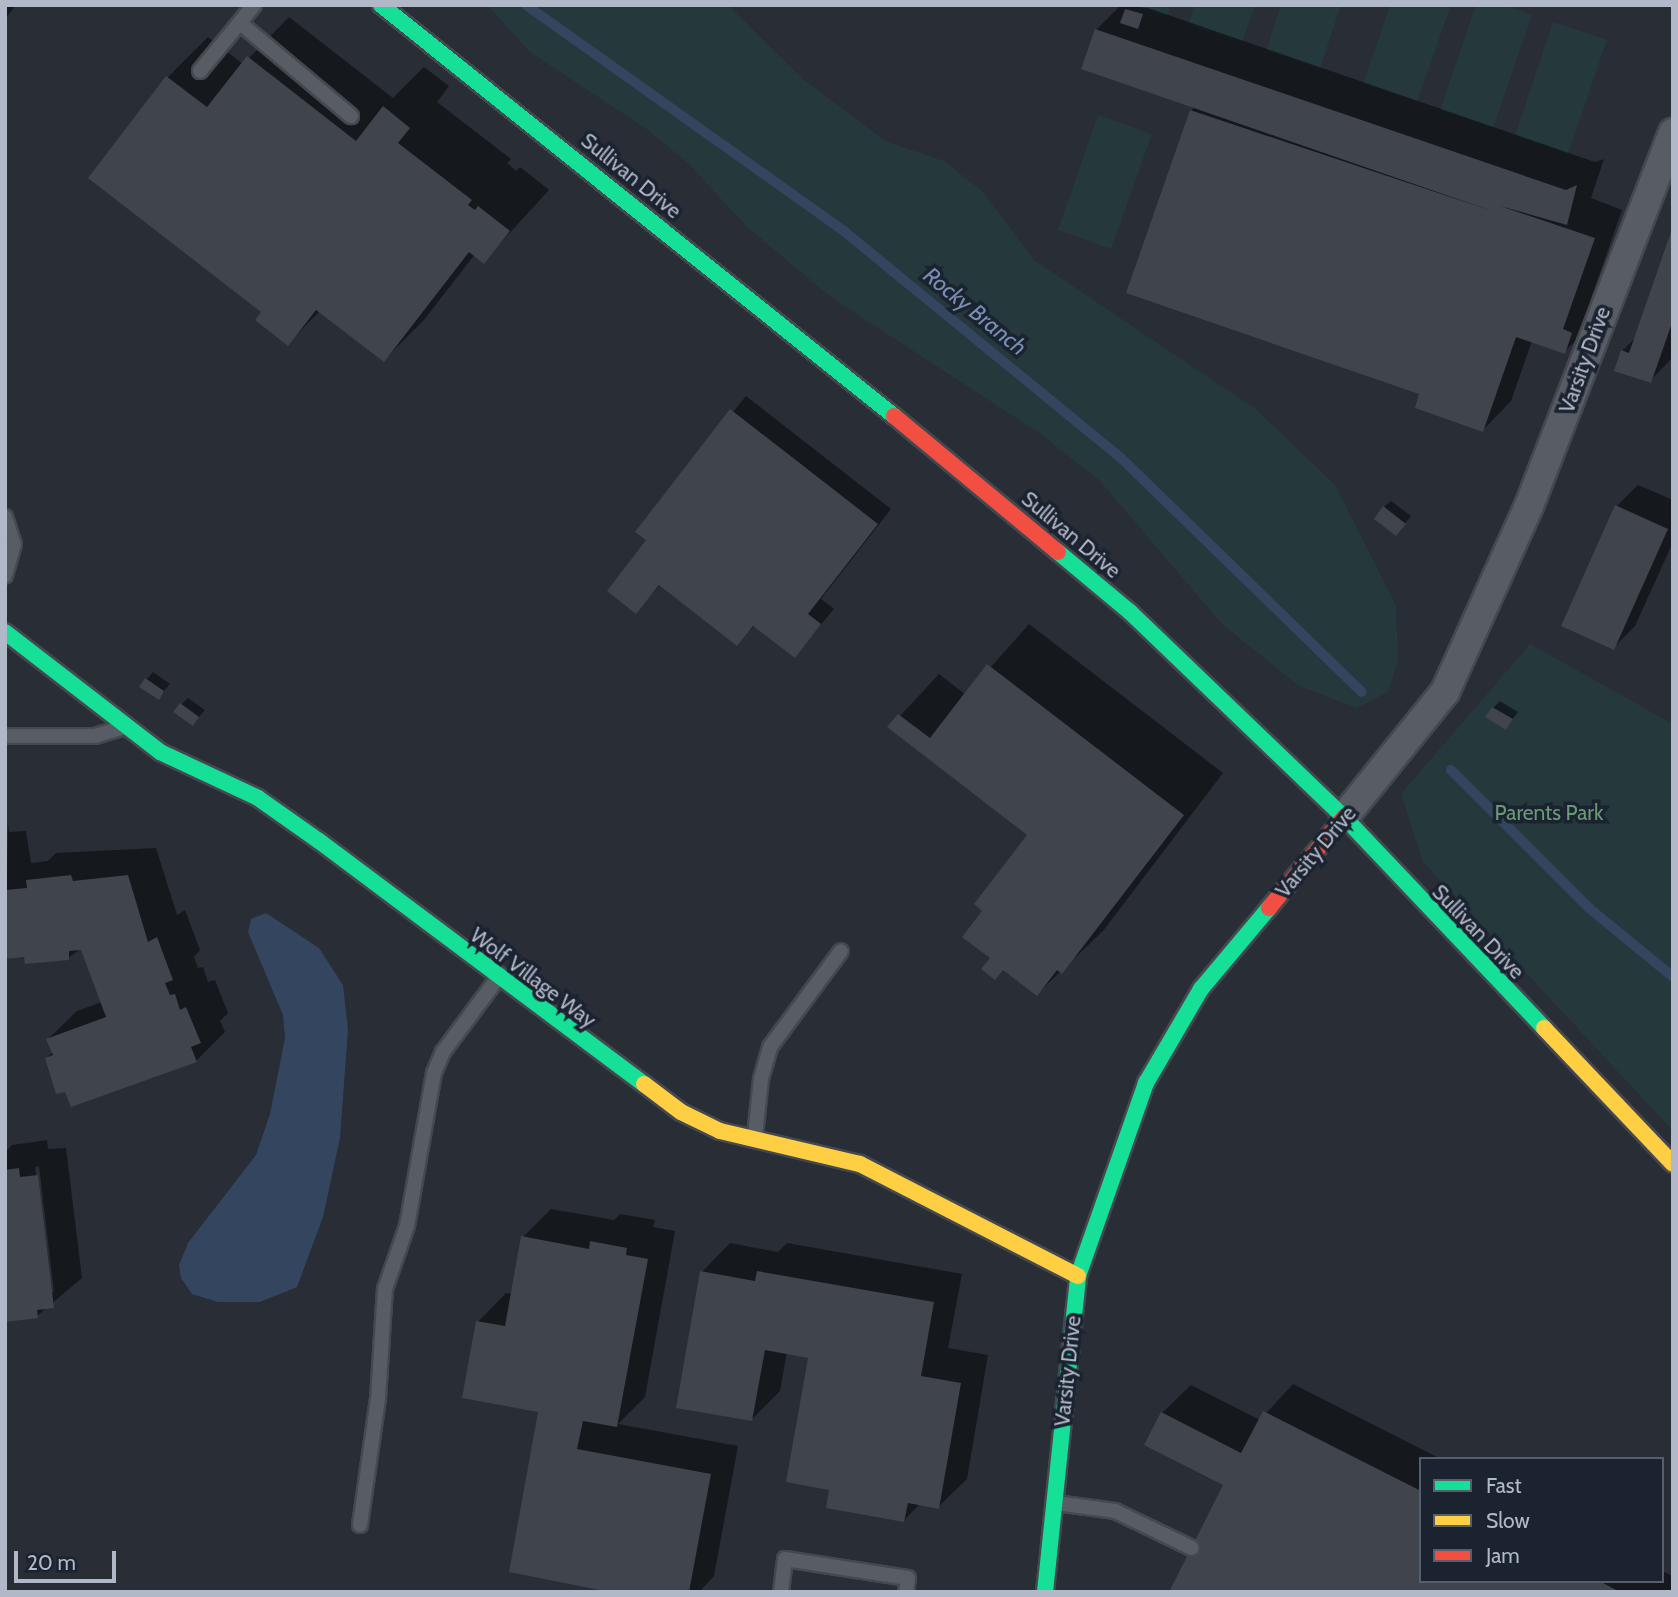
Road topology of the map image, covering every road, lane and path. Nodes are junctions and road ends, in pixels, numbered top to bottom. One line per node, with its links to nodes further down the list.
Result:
1 (254, 5): 3 (lane)
2 (380, 5): 12 (street, Sullivan Drive)
3 (240, 23): 4 (lane); 5 (lane)
4 (200, 71)
5 (351, 117)
6 (1673, 133): 12 (street, Varsity Drive)
7 (5, 517): 8 (lane)
8 (5, 576)
9 (5, 632): 10 (street, Wolf Village Way)
10 (127, 726): 11 (lane); 14 (street, Wolf Village Way)
11 (5, 736)
12 (1344, 817): 16 (street, Sullivan Drive); 17 (street, Varsity Drive)
13 (841, 951): 15 (lane)
14 (498, 978): 15 (street, Wolf Village Way); 19 (lane)
15 (755, 1141): 17 (street, Wolf Village Way)
16 (1673, 1164)
17 (1078, 1276): 18 (street, Varsity Drive)
18 (1055, 1503): 20 (lane); 23 (street, Varsity Drive)
19 (360, 1525)
20 (1192, 1548)
21 (780, 1592): 22 (lane)
22 (906, 1592)
23 (1045, 1592)

